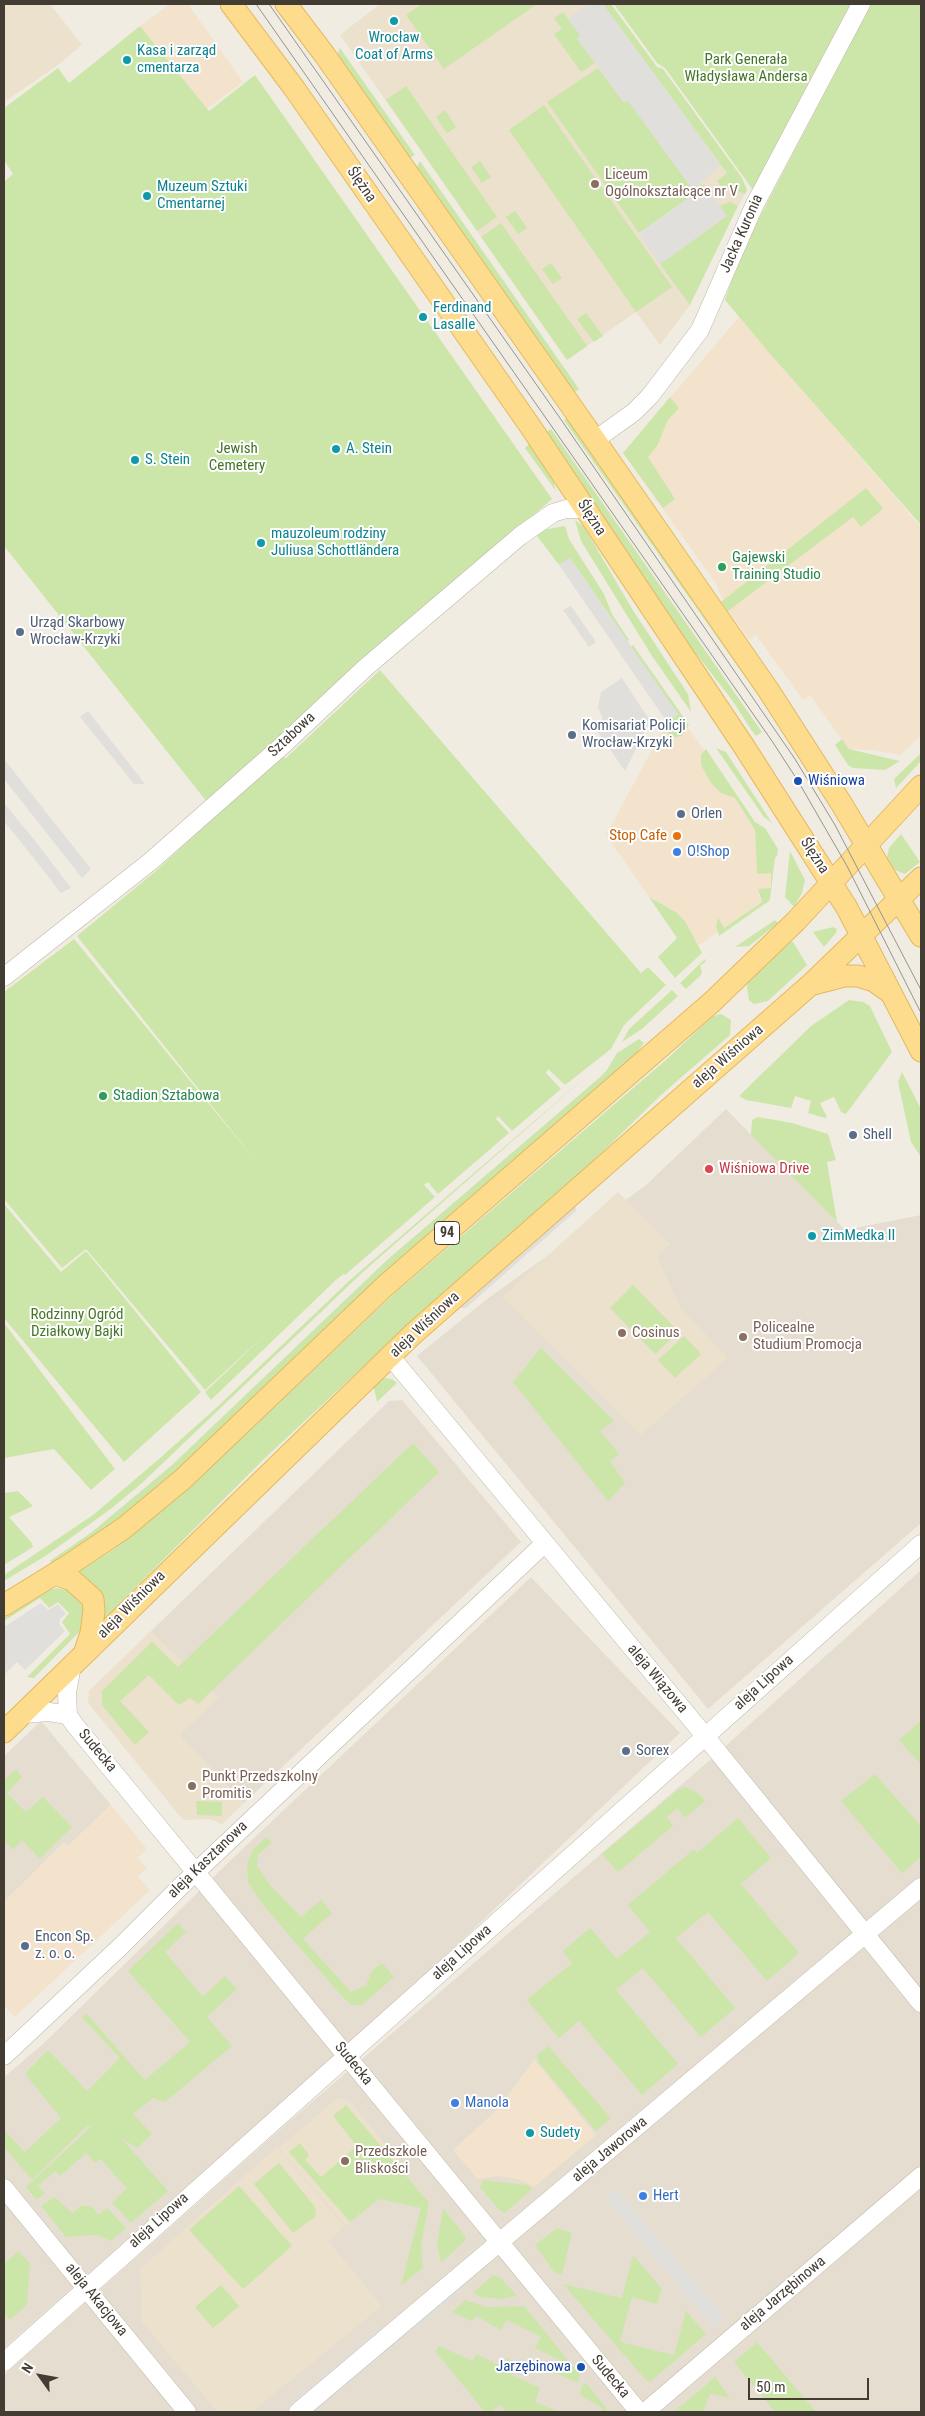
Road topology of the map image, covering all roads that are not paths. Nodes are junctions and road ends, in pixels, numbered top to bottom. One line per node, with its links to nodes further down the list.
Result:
1 (231, 4): 5 (main road, Ślężna)
2 (286, 4): 4 (main road)
3 (861, 4): 4 (street, Jacka Kuronia)
4 (595, 440): 7 (main road)
5 (585, 509): 9 (main road, Ślężna); 13 (street, Sztabowa)
6 (921, 786): 7 (main road, 94)
7 (866, 845): 9 (main road, 94); 10 (main road)
8 (921, 878): 10 (main road, aleja Wiśniowa)
9 (832, 883): 11 (main road, Ślężna); 20 (main road, 94)
10 (900, 899): 11 (main road, aleja Wiśniowa); 12 (main road)
11 (862, 935): 14 (main road, aleja Wiśniowa); 15 (main road, Ślężna)
12 (921, 936)
13 (4, 977)
14 (810, 985): 15 (main road); 17 (main road, aleja Wiśniowa)
15 (891, 993): 16 (main road, Ślężna)
16 (921, 1051)
17 (390, 1356): 18 (street, aleja Wiązowa); 22 (main road, aleja Wiśniowa)
18 (546, 1543): 26 (street, aleja Wiązowa); 27 (street, aleja Kasztanowa)
19 (921, 1544): 26 (street, aleja Lipowa)
20 (55, 1574): 21 (main road, 94); 22 (main road)
21 (4, 1605)
22 (78, 1659): 23 (main road, aleja Wiśniowa); 24 (street, Sudecka)
23 (23, 1714): 24 (street, Sudecka); 25 (main road, aleja Wiśniowa)
24 (68, 1716): 27 (street, Sudecka)
25 (4, 1732)
26 (705, 1736): 29 (street, aleja Wiązowa); 31 (street, aleja Lipowa)
27 (196, 1872): 31 (street, Sudecka); 32 (street, aleja Kasztanowa)
28 (921, 1887): 29 (street, aleja Jaworowa)
29 (865, 1934): 30 (street, aleja Wiązowa); 35 (street, aleja Jaworowa)
30 (921, 2003)
31 (346, 2055): 35 (street, Sudecka); 36 (street, aleja Lipowa)
32 (4, 2056)
33 (921, 2176): 41 (street, aleja Jarzębinowa)
34 (4, 2188): 36 (street, aleja Akacjowa)
35 (500, 2242): 39 (street, aleja Jaworowa); 40 (street, Sudecka)
36 (85, 2288): 37 (street, aleja Lipowa); 38 (street, aleja Akacjowa)
37 (4, 2362)
38 (187, 2412)
39 (298, 2412)
40 (639, 2412)
41 (645, 2412)

